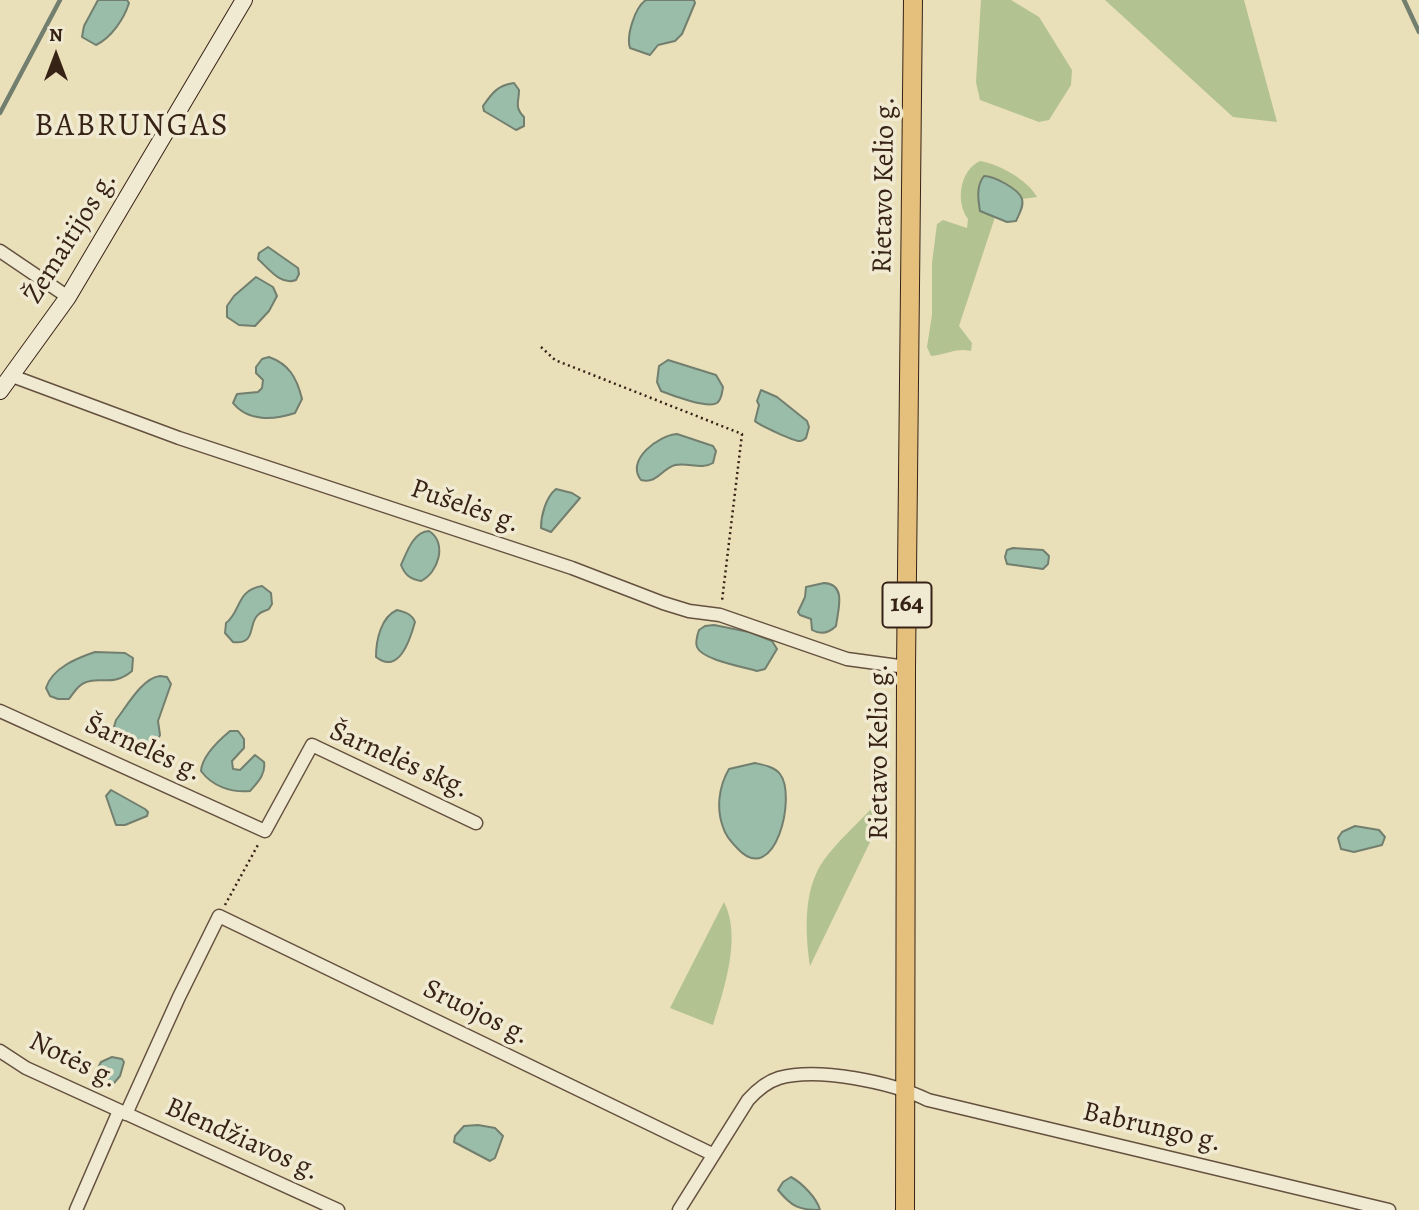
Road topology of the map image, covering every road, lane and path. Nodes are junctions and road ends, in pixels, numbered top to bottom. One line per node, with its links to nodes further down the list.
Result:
1 (244, 0): 4 (main road, Žemaitijos g.)
2 (913, 0): 9 (main road, Rietavo Kelio g. / 164)
3 (0, 251): 4 (street)
4 (68, 297): 6 (main road, Žemaitijos g.)
5 (541, 347): 8 (path)
6 (12, 376): 7 (main road, Žemaitijos g.); 8 (street, Pušelės g.)
7 (0, 391)
8 (720, 615): 9 (street, Pušelės g.)
9 (906, 667): 15 (main road, Rietavo Kelio g. / 164)
10 (0, 711): 12 (street, Šarnelės g.)
11 (476, 823): 12 (street, Šarnelės skg.)
12 (265, 831): 13 (path)
13 (219, 916): 16 (street); 17 (street, Sruojos g.)
14 (0, 1051): 16 (street, Notės g.)
15 (905, 1089): 17 (street); 21 (main road, Rietavo Kelio g. / 164); 22 (street, Babrungo g.)
16 (122, 1112): 18 (street); 19 (street, Blendžiavos g.)
17 (712, 1154): 20 (street)
18 (76, 1210)
19 (338, 1210)
20 (679, 1210)
21 (905, 1210)
22 (1389, 1210)

